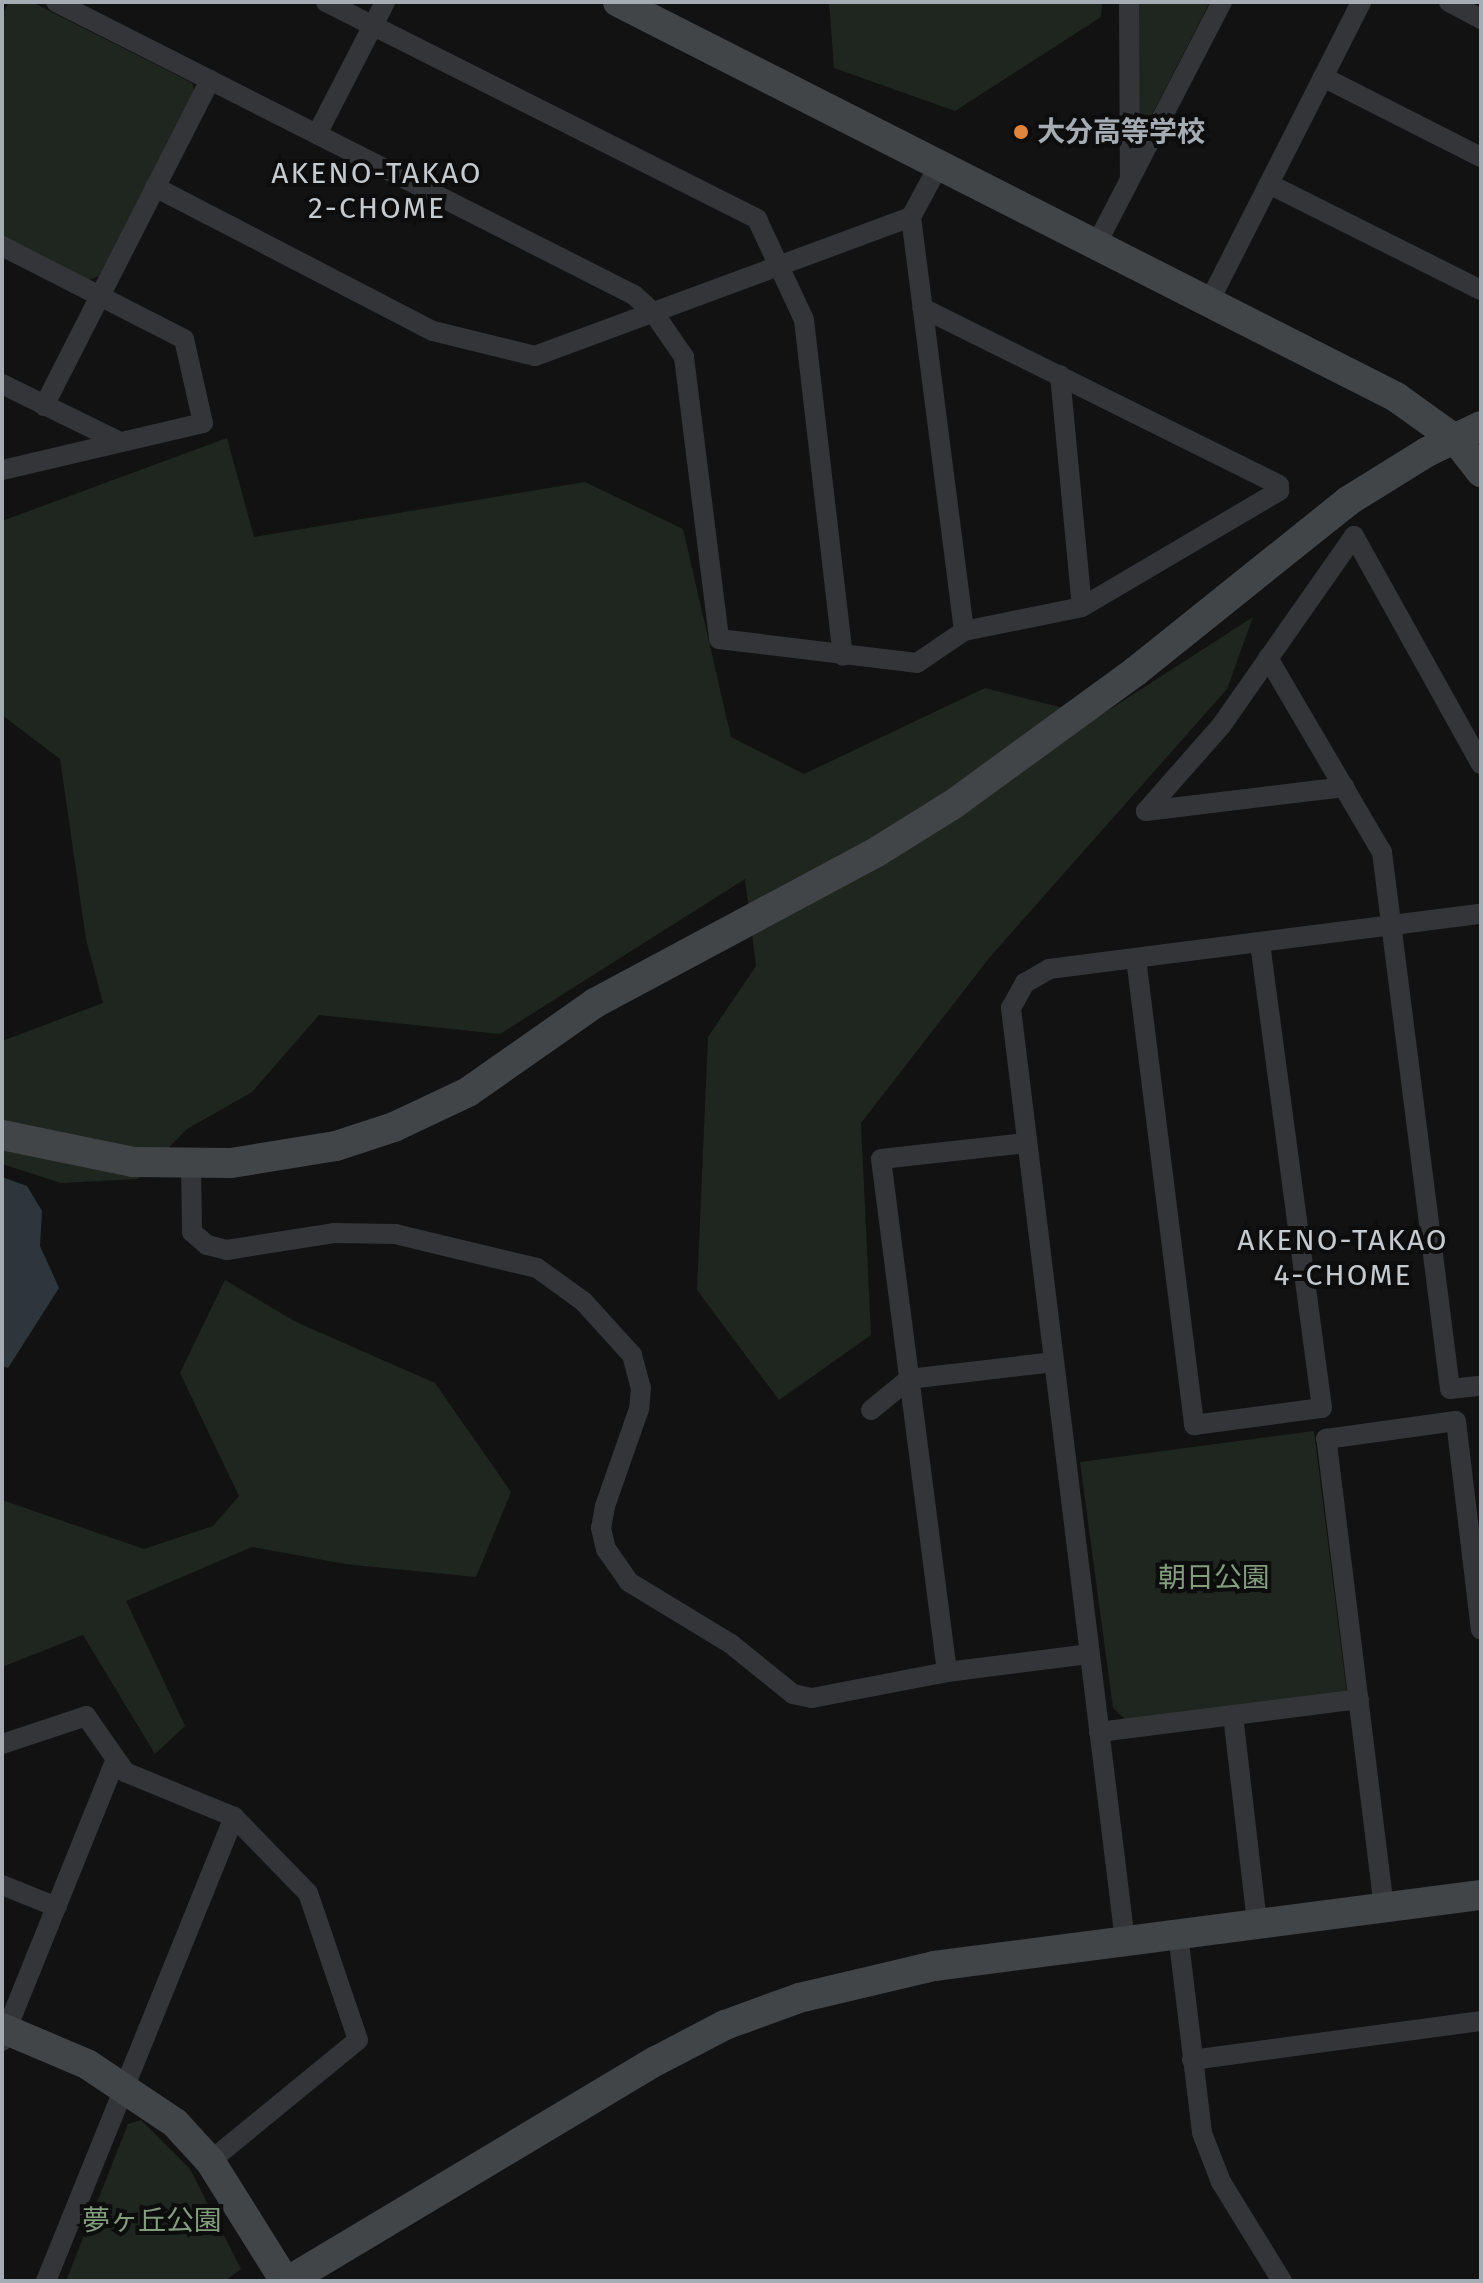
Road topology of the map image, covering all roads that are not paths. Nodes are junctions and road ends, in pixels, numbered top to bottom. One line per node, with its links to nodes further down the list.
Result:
1 (56, 2): 12 (street)
2 (326, 2): 10 (street)
3 (385, 2): 10 (street)
4 (618, 2): 15 (street)
5 (1129, 2): 16 (street)
6 (1222, 2): 16 (street)
7 (1361, 2): 11 (street)
8 (1449, 2): 9 (street)
9 (1481, 19)
10 (374, 26): 13 (street); 22 (street)
11 (1323, 77): 14 (street); 17 (street)
12 (210, 80): 13 (street); 18 (street)
13 (317, 134): 27 (street)
14 (1481, 157)
15 (939, 165): 19 (street); 20 (street)
16 (1130, 180): 20 (street)
17 (1269, 184): 23 (street); 25 (street)
18 (155, 187): 24 (street); 27 (street)
19 (911, 217): 22 (street); 26 (street)
20 (1096, 245): 25 (street)
21 (2, 246): 24 (street)
22 (780, 265): 27 (street); 37 (street)
23 (1481, 290)
24 (100, 296): 30 (street); 32 (street)
25 (1209, 302): 31 (street)
26 (923, 308): 28 (street); 36 (street)
27 (653, 312): 37 (street)
28 (1060, 375): 35 (street); 35 (street)
29 (2, 384): 30 (street)
30 (44, 406): 32 (street)
31 (1469, 433): 34 (street); 47 (street)
32 (120, 442): 33 (street)
33 (2, 470)
34 (1481, 472)
35 (1082, 607): 36 (street)
36 (964, 631): 37 (street)
37 (843, 656)
38 (1268, 658): 39 (street); 40 (street); 40 (street)
39 (1481, 764)
40 (1345, 787): 42 (street)
41 (1481, 914): 42 (street)
42 (1391, 926): 43 (street); 50 (street)
43 (1260, 942): 44 (street); 44 (street)
44 (1136, 958): 46 (street)
45 (2, 1135): 47 (street)
46 (1026, 1143): 48 (street); 49 (street)
47 (191, 1166): 54 (street)
48 (1054, 1362): 49 (street); 53 (street)
49 (909, 1379): 51 (street); 54 (street)
50 (1481, 1386)
51 (871, 1410)
52 (1481, 1630): 55 (street)
53 (1090, 1654): 54 (street); 57 (street)
54 (947, 1672)
55 (1359, 1699): 56 (street); 64 (street)
56 (1233, 1715): 57 (street); 65 (street)
57 (1099, 1732): 67 (street)
58 (2, 1744): 59 (street)
59 (116, 1759): 60 (street); 63 (street)
60 (234, 1817): 71 (street); 72 (street)
61 (2, 1885): 63 (street)
62 (1481, 1895): 64 (street)
63 (57, 1907): 69 (street)
64 (1384, 1908): 65 (street)
65 (1257, 1924): 66 (street)
66 (1178, 1934): 67 (street); 70 (street)
67 (1125, 1941): 74 (street)
68 (1481, 2021): 70 (street)
69 (4, 2034): 71 (street)
70 (1192, 2060): 75 (street)
71 (125, 2086): 72 (street); 73 (street)
72 (210, 2161): 74 (street)
73 (46, 2281)
74 (286, 2281)
75 (1282, 2281)

